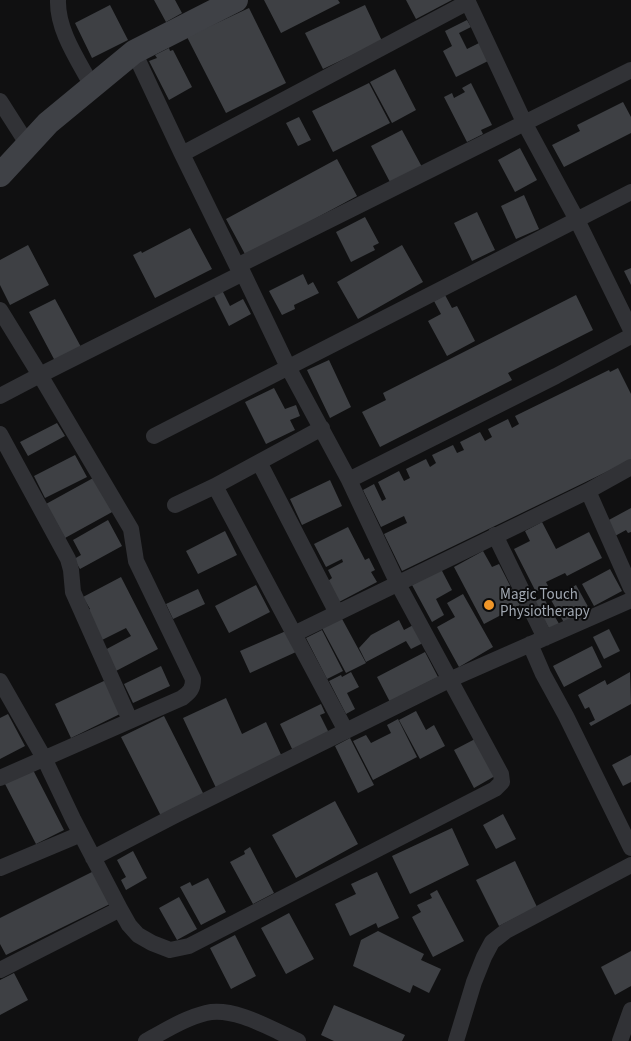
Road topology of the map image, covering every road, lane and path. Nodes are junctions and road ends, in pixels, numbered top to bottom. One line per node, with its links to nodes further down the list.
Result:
1 (58, 0): 6 (street)
2 (236, 0): 4 (street)
3 (468, 1): 8 (street); 10 (street)
4 (134, 52): 6 (street); 10 (street)
5 (631, 70): 8 (street)
6 (92, 86): 9 (street)
7 (0, 101): 9 (street)
8 (525, 124): 13 (street); 14 (street)
9 (28, 144): 11 (street)
10 (182, 154): 14 (street)
11 (0, 175)
12 (631, 192): 13 (street)
13 (577, 220): 16 (street); 19 (street)
14 (240, 270): 19 (street); 20 (street)
15 (0, 310): 20 (street)
16 (627, 312): 17 (street)
17 (631, 330)
18 (631, 336): 27 (street)
19 (288, 366): 22 (street); 24 (street)
20 (40, 375): 21 (street); 41 (street)
21 (0, 396)
22 (322, 428): 25 (street); 27 (street)
23 (0, 434): 41 (street)
24 (154, 436)
25 (259, 462): 28 (street); 35 (street)
26 (631, 467): 29 (street)
27 (349, 480): 32 (street)
28 (215, 486): 30 (street); 36 (street)
29 (588, 490): 31 (street); 33 (street)
30 (176, 505)
31 (495, 535): 32 (street); 37 (street)
32 (398, 584): 35 (street); 38 (street)
33 (631, 588)
34 (631, 600): 37 (street)
35 (337, 613): 36 (street)
36 (294, 634): 42 (street)
37 (538, 641): 38 (street); 46 (street)
38 (449, 680): 42 (street); 50 (street)
39 (0, 681): 40 (street)
40 (6, 706): 43 (street)
41 (130, 720): 43 (street)
42 (346, 731): 47 (street)
43 (44, 758): 44 (street); 45 (street)
44 (0, 778)
45 (81, 834): 47 (street); 49 (street)
46 (631, 848)
47 (94, 858): 50 (street)
48 (631, 865): 55 (street)
49 (0, 868)
50 (120, 909): 51 (street)
51 (0, 970)
52 (631, 1010): 56 (street)
53 (146, 1041): 54 (street)
54 (298, 1041)
55 (456, 1041)
56 (620, 1041)

